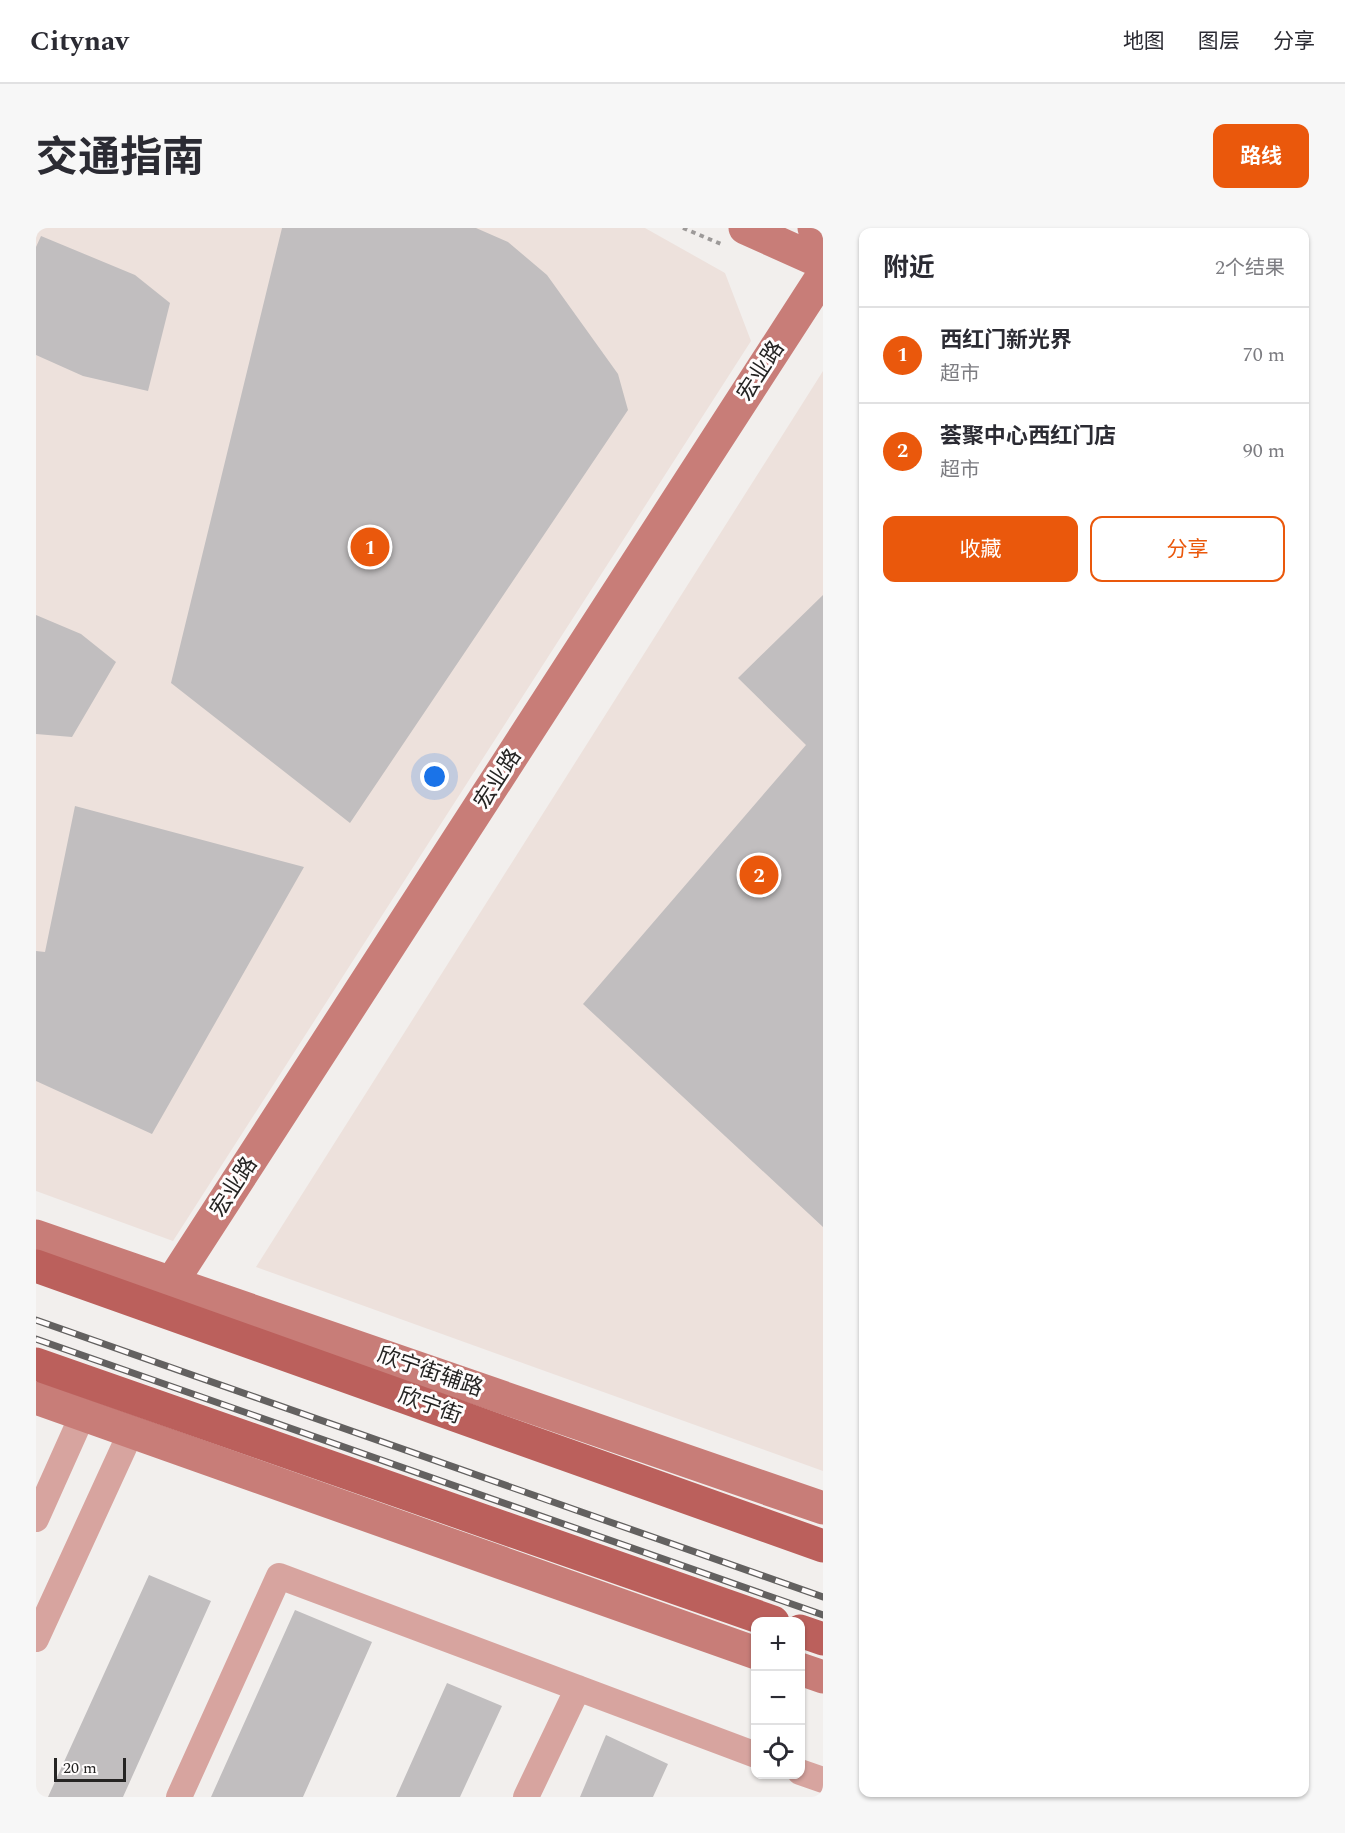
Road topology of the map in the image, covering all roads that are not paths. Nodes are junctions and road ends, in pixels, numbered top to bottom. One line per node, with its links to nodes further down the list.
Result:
1 (744, 228): 4 (street)
2 (814, 228): 3 (street)
3 (823, 232)
4 (823, 263)
5 (823, 275): 9 (street, 宏业路)
6 (823, 317): 9 (street, 宏业路)
7 (36, 1236): 9 (street, 欣宁街辅路)
8 (36, 1266): 16 (main road, 欣宁街)
9 (183, 1286): 14 (street, 欣宁街辅路)
10 (36, 1364): 17 (main road)
11 (36, 1398): 12 (street)
12 (83, 1414): 13 (street); 15 (street)
13 (130, 1432): 19 (street); 21 (street)
14 (823, 1508)
15 (36, 1519)
16 (823, 1546)
17 (759, 1617)
18 (805, 1632): 20 (main road)
19 (36, 1639)
20 (823, 1639)
21 (751, 1651)
22 (804, 1671): 23 (street)
23 (823, 1677)
24 (578, 1688): 25 (street); 28 (street); 29 (street)
25 (751, 1753)
26 (805, 1773): 27 (street)
27 (823, 1780)
28 (179, 1797)
29 (526, 1797)

